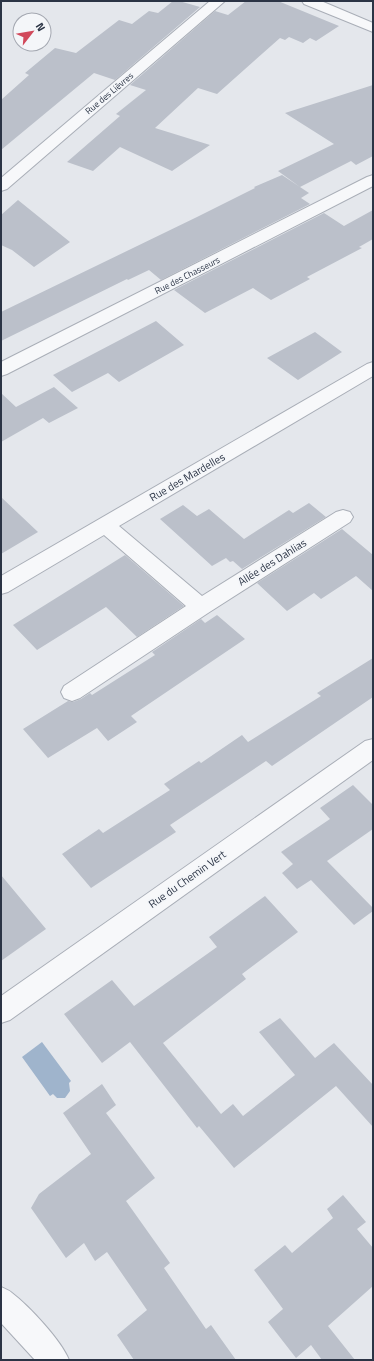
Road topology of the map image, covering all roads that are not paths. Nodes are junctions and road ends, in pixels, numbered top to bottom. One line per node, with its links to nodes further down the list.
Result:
1 (218, 1): 5 (street, Rue des Lièvres)
2 (309, 1): 3 (street)
3 (373, 28)
4 (373, 180): 7 (street, Rue des Chasseurs)
5 (1, 186)
6 (373, 368): 9 (street, Rue des Mardelles)
7 (1, 370)
8 (343, 517): 11 (street, Allée des Dahlias)
9 (105, 525): 10 (street, Rue des Mardelles); 11 (street)
10 (1, 586)
11 (200, 607): 12 (street, Allée des Dahlias)
12 (72, 692)
13 (373, 748): 14 (street, Rue du Chemin Vert)
14 (1, 1011)
15 (1, 1302): 16 (street)
16 (54, 1360)

